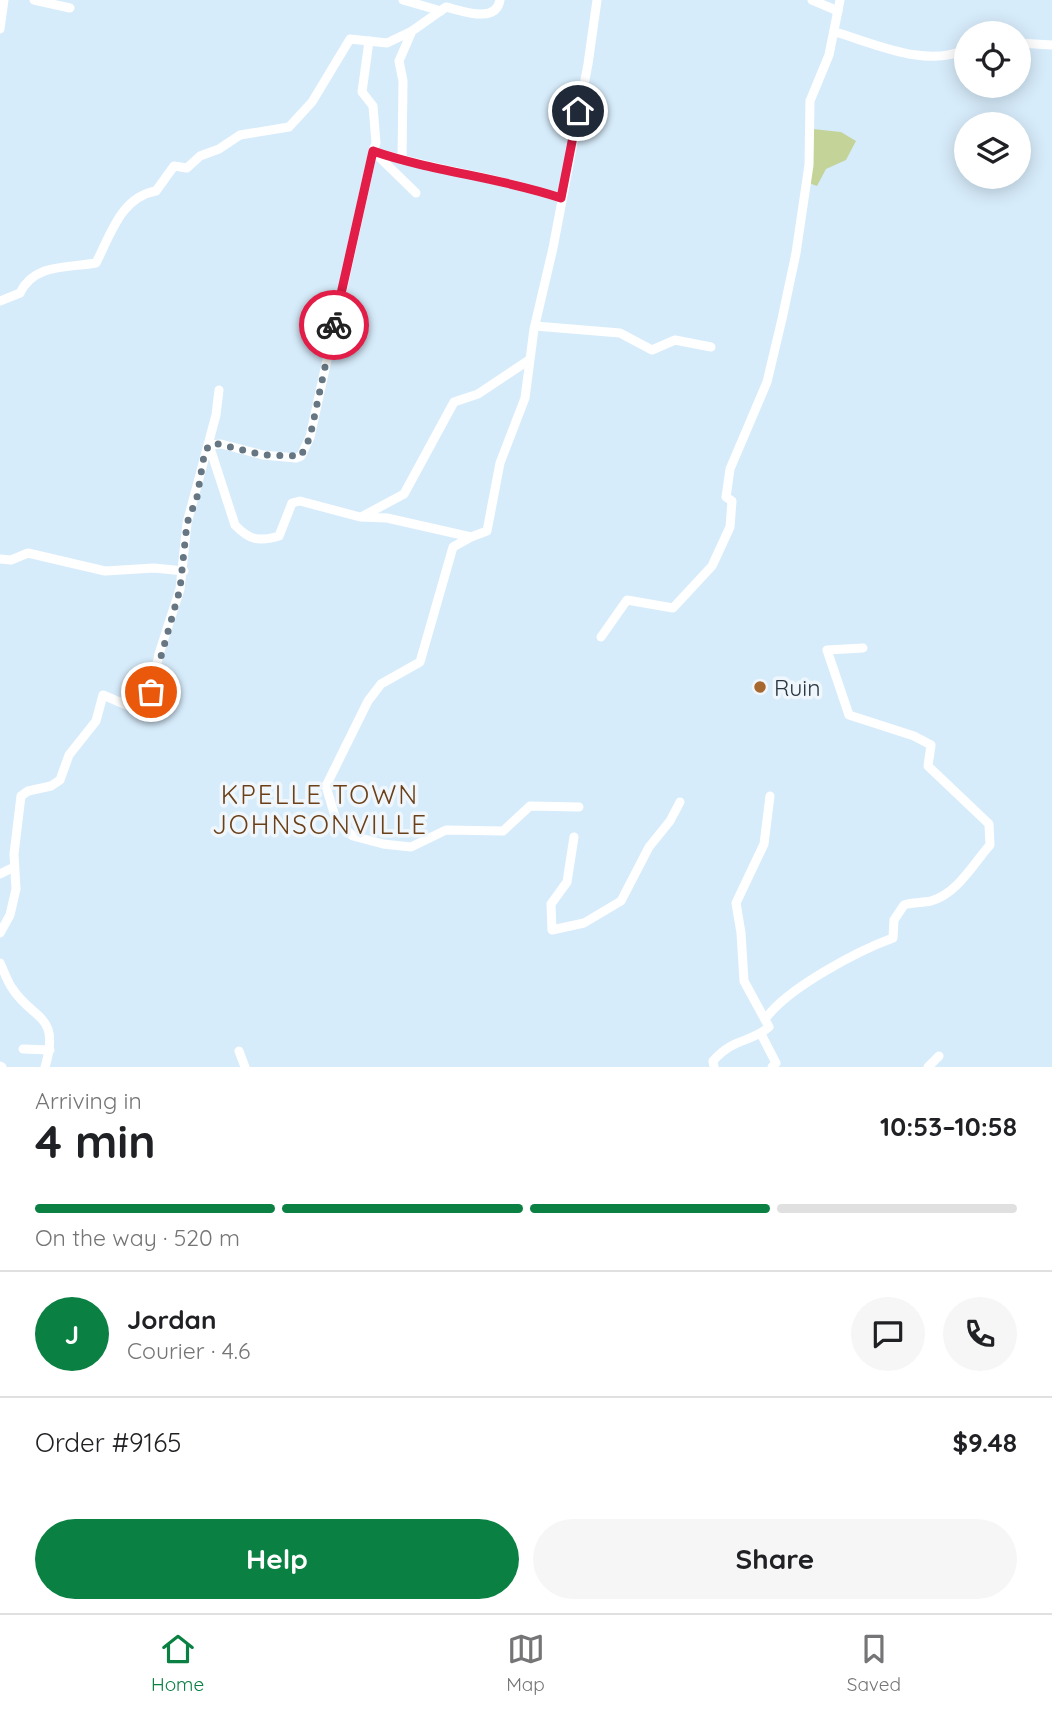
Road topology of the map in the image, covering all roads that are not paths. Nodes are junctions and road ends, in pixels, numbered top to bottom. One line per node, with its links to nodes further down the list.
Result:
1 (4, 0): 11 (street)
2 (34, 0): 8 (street)
3 (402, 0): 10 (street)
4 (500, 0): 10 (street)
5 (597, 0): 21 (street)
6 (812, 0): 9 (street)
7 (840, 0): 9 (street)
8 (70, 8)
9 (838, 10): 13 (street)
10 (441, 11): 12 (street)
11 (0, 29)
12 (412, 31): 14 (street); 19 (street)
13 (835, 33): 17 (street); 32 (street)
14 (369, 41): 18 (street); 22 (street)
15 (1031, 44): 16 (street)
16 (1052, 45)
17 (954, 55)
18 (373, 151): 19 (street); 20 (street); 27 (street)
19 (402, 160): 21 (street)
20 (416, 193)
21 (561, 198): 23 (street)
22 (0, 301)
23 (535, 326): 24 (street); 25 (street)
24 (711, 347)
25 (529, 360): 28 (street); 29 (street)
26 (219, 390): 27 (street)
27 (209, 445): 28 (street); 31 (street)
28 (360, 517): 29 (street)
29 (471, 537): 36 (street)
30 (0, 559): 31 (street)
31 (184, 571): 38 (street)
32 (601, 637)
33 (863, 648): 42 (street)
34 (770, 796): 42 (street)
35 (680, 802): 37 (street)
36 (579, 807)
37 (574, 837)
38 (14, 867): 39 (street); 40 (street)
39 (0, 874)
40 (0, 933)
41 (0, 963): 45 (street)
42 (766, 1018): 43 (street)
43 (761, 1034): 50 (street); 51 (street)
44 (23, 1049): 45 (street)
45 (50, 1050): 48 (street)
46 (239, 1051): 49 (street)
47 (939, 1056): 52 (street)
48 (44, 1067)
49 (245, 1067)
50 (714, 1067)
51 (772, 1067)
52 (928, 1067)

